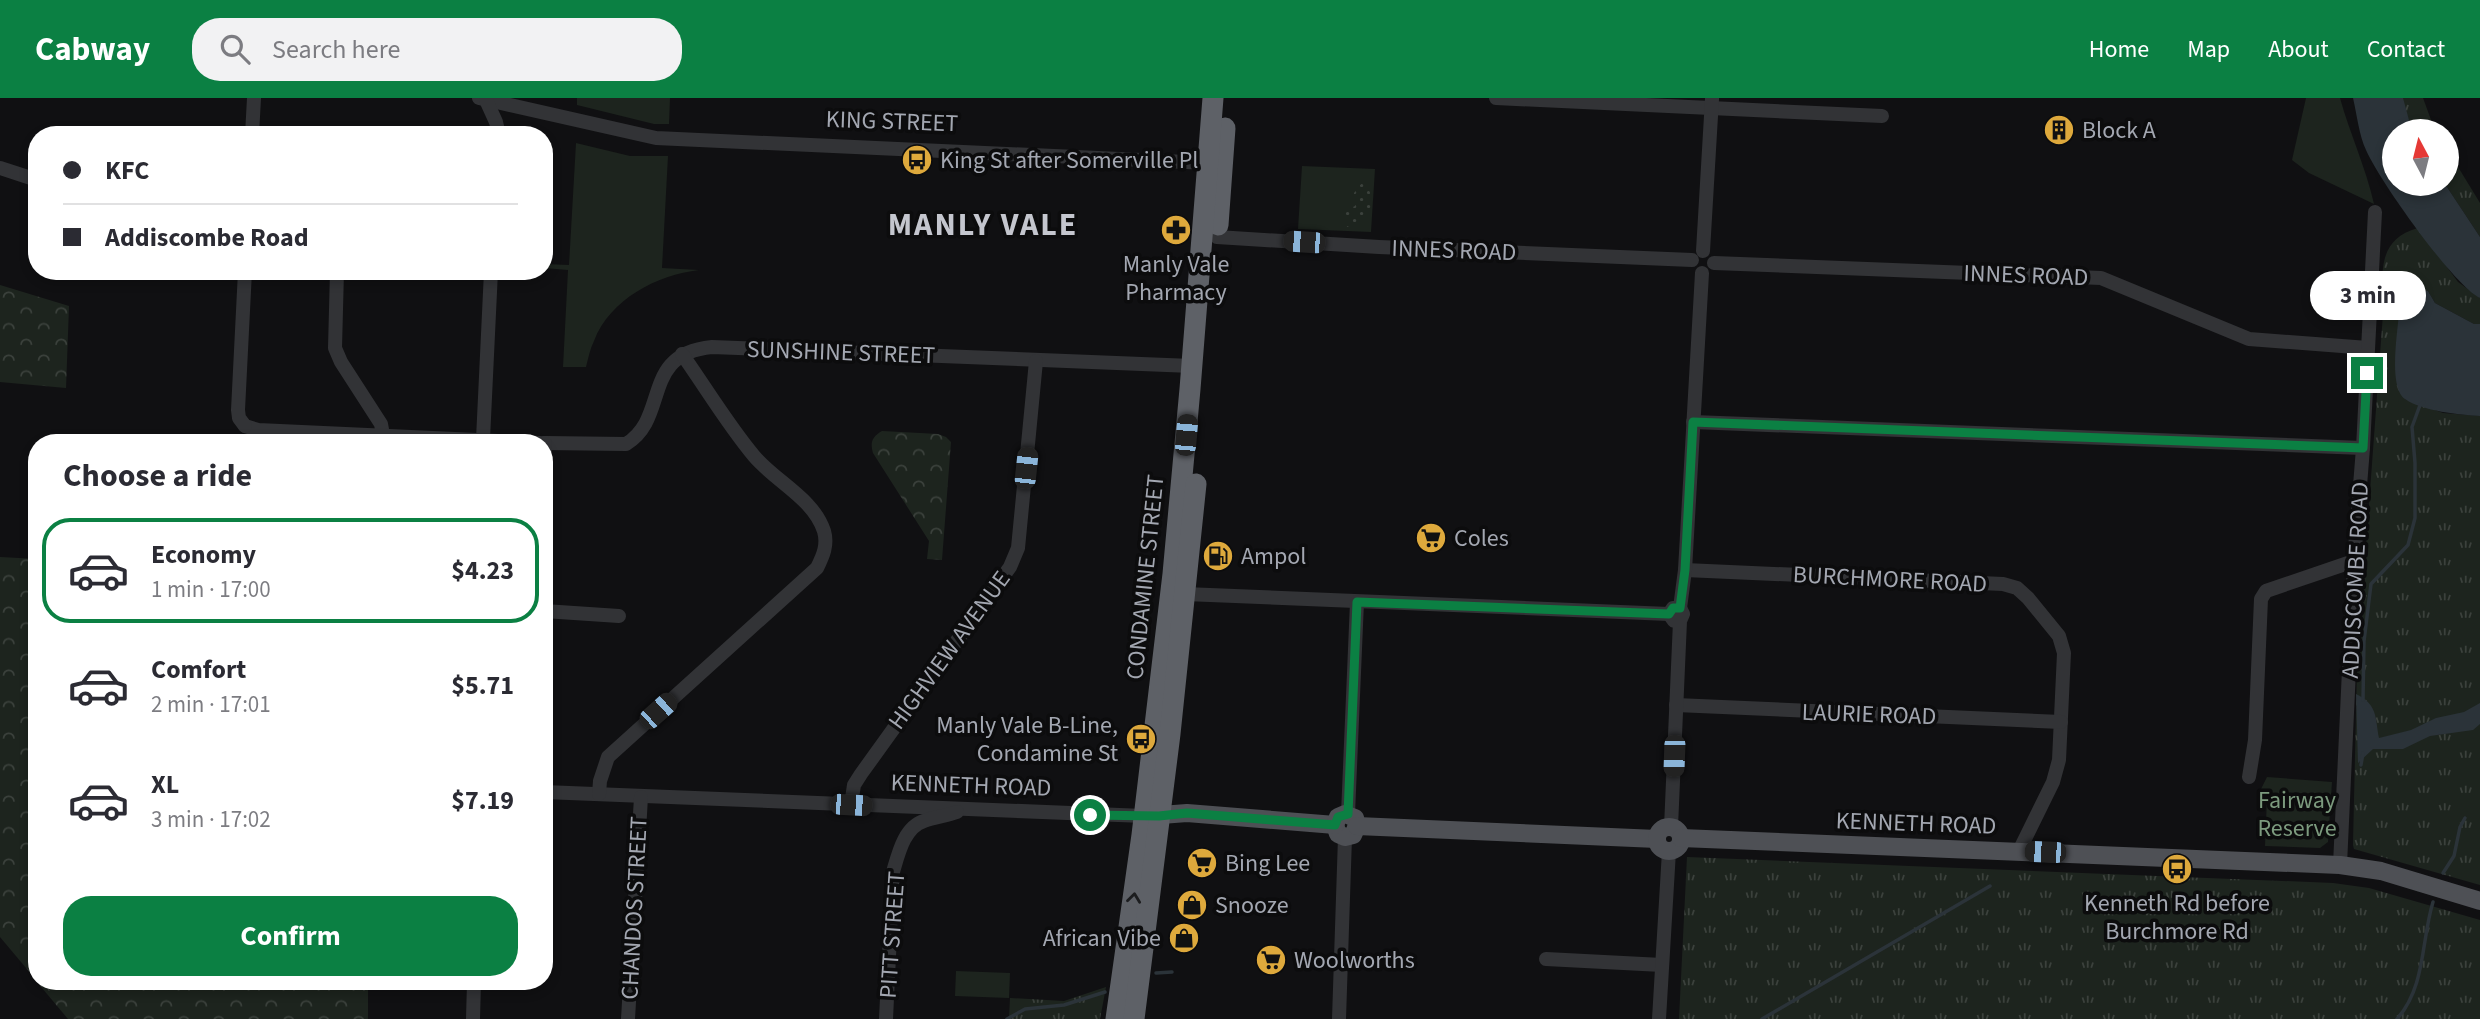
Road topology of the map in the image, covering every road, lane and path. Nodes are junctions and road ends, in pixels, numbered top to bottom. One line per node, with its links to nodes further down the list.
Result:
1 (254, 98): 9 (street)
2 (1213, 98): 12 (highway, CONDAMINE STREET)
3 (1227, 98): 12 (highway, CONDAMINE STREET)
4 (1496, 98): 6 (street)
5 (483, 99): 7 (street, KING STREET); 10 (street)
6 (1712, 103): 8 (street); 17 (street)
7 (517, 107): 11 (street); 12 (street, KING STREET)
8 (1882, 116)
9 (252, 126)
10 (496, 126)
11 (503, 126)
12 (1216, 163): 16 (highway, CONDAMINE STREET); 26 (highway, CONDAMINE STREET)
13 (0, 167): 14 (street)
14 (28, 177)
15 (2375, 212): 23 (street, ADDISCOMBE ROAD)
16 (1217, 237): 17 (street, INNES ROAD); 35 (highway, CONDAMINE STREET)
17 (1698, 256): 18 (street); 19 (street)
18 (1714, 263): 19 (street); 23 (street, INNES ROAD)
19 (1702, 273): 27 (street)
20 (244, 280): 28 (street)
21 (337, 280): 29 (street)
22 (491, 280): 30 (street)
23 (2368, 348): 32 (street, ADDISCOMBE ROAD)
24 (682, 354): 25 (street, SUNSHINE STREET); 31 (street); 44 (street)
25 (1036, 361): 26 (street, SUNSHINE STREET); 46 (street, HIGHVIEW AVENUE)
26 (1192, 366): 48 (highway, CONDAMINE STREET)
27 (1693, 422): 32 (street); 34 (street)
28 (357, 434)
29 (383, 434)
30 (483, 434)
31 (553, 443)
32 (2363, 448): 33 (street, ADDISCOMBE ROAD)
33 (2354, 561): 42 (street); 52 (street, ADDISCOMBE ROAD)
34 (1685, 570): 38 (street); 41 (street, BURCHMORE ROAD)
35 (1185, 594): 36 (street); 48 (highway, CONDAMINE STREET)
36 (1357, 602): 38 (street); 49 (street)
37 (553, 612): 39 (street)
38 (1676, 614): 40 (street)
39 (619, 616)
40 (1676, 705): 41 (street, LAURIE ROAD); 50 (street)
41 (2061, 722): 51 (street, BURCHMORE ROAD)
42 (2249, 777)
43 (553, 792): 44 (street, KENNETH ROAD)
44 (599, 794): 45 (street, KENNETH ROAD)
45 (641, 797): 46 (street, KENNETH ROAD); 59 (street, CHANDOS STREET)
46 (851, 805): 47 (street, KENNETH ROAD)
47 (966, 809): 48 (street, KENNETH ROAD); 60 (street, PITT STREET)
48 (1152, 816): 49 (main road, KENNETH ROAD); 56 (highway, CONDAMINE STREET)
49 (1346, 825): 50 (main road, KENNETH ROAD); 63 (street)
50 (1670, 839): 51 (main road, KENNETH ROAD); 55 (street)
51 (2019, 851): 52 (main road, KENNETH ROAD)
52 (2340, 865): 53 (main road, KENNETH ROAD)
53 (2480, 901)
54 (1546, 960): 55 (street)
55 (1662, 965): 64 (street)
56 (1130, 987): 61 (highway, CONDAMINE STREET); 62 (highway, CONDAMINE STREET)
57 (474, 990): 58 (street)
58 (473, 1019)
59 (628, 1019)
60 (886, 1019)
61 (1116, 1019)
62 (1134, 1019)
63 (1339, 1019)
64 (1659, 1019)

